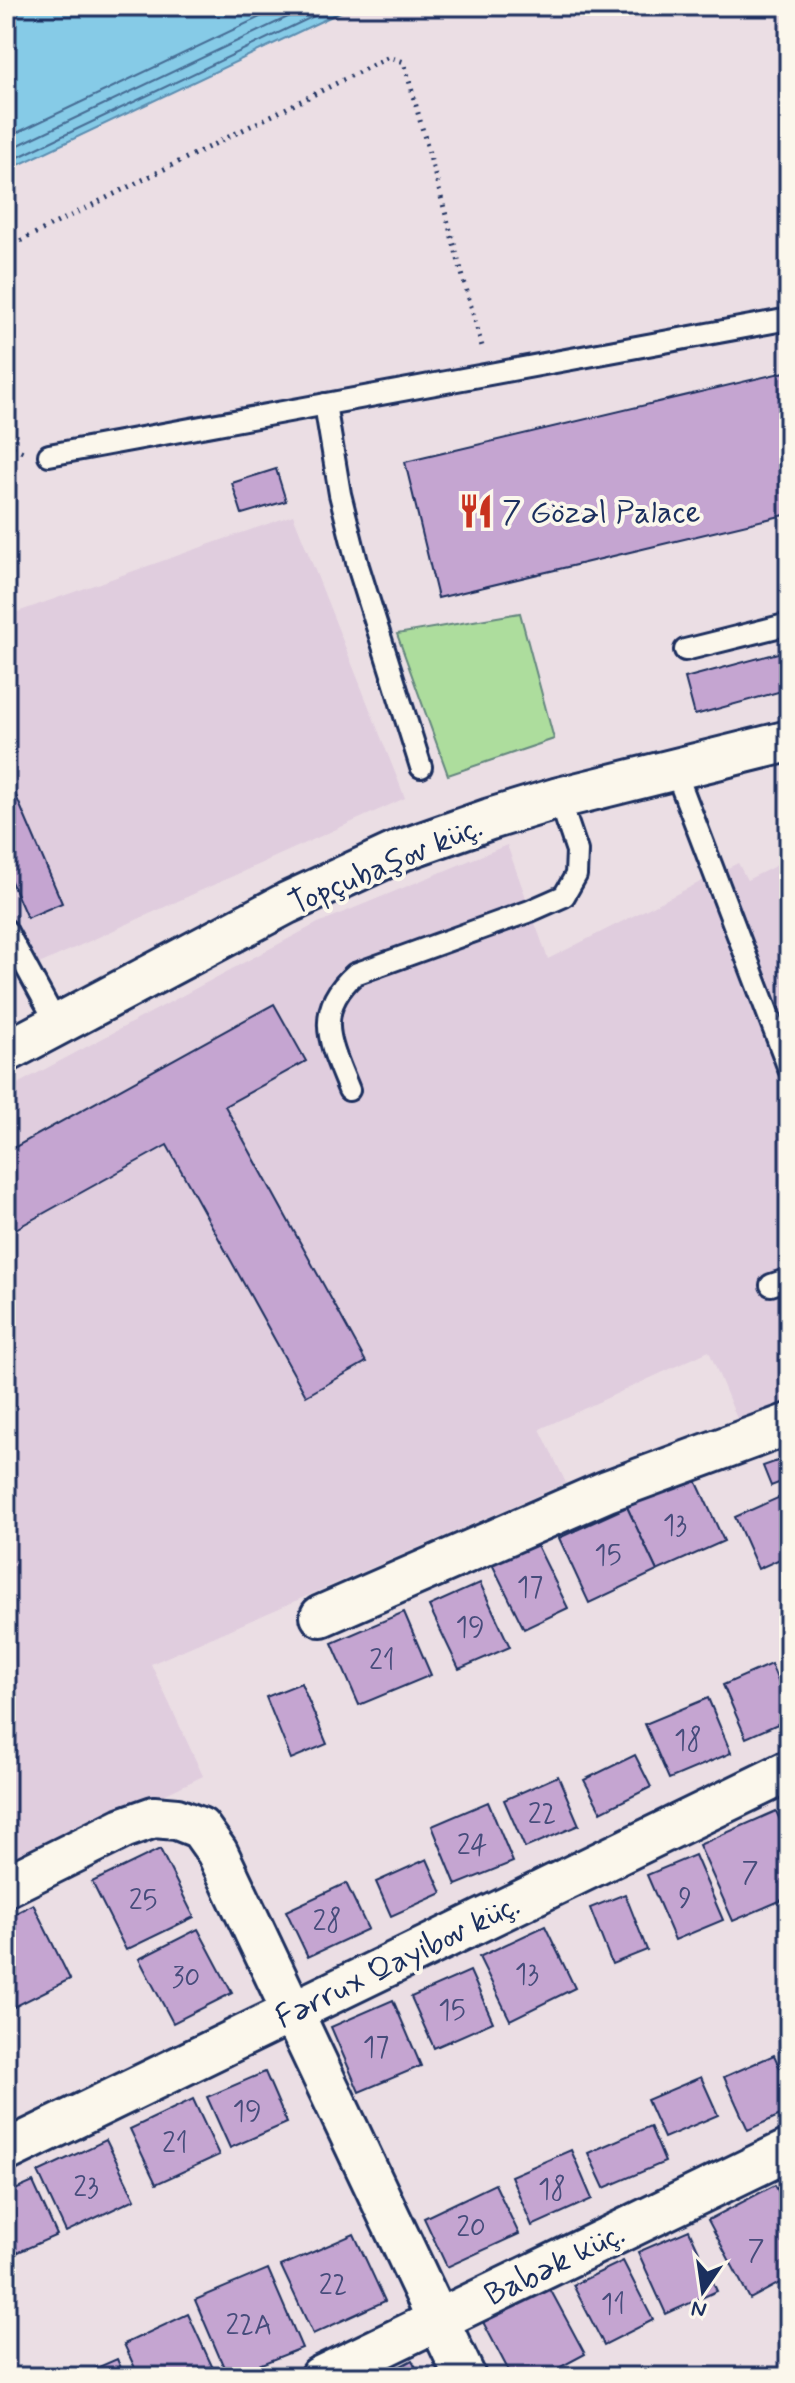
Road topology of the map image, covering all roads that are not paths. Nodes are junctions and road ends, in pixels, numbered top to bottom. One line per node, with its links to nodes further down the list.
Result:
1 (789, 319): 2 (lane)
2 (325, 404): 3 (lane); 7 (lane)
3 (49, 455)
4 (789, 624): 5 (lane)
5 (685, 650)
6 (789, 741): 8 (street, Topçubaşov küç.)
7 (421, 767)
8 (675, 770): 9 (street, Topçubaşov küç.); 11 (lane)
9 (559, 798): 12 (street, Topçubaşov küç.); 15 (lane)
10 (6, 930): 12 (lane)
11 (779, 1018): 14 (lane)
12 (57, 1024): 13 (street, Topçubaşov küç.)
13 (6, 1052)
14 (789, 1069)
15 (349, 1090)
16 (789, 1424): 17 (street)
17 (321, 1616)
18 (789, 1771): 20 (street, Fərrux Qayibov küç.)
19 (6, 1886): 20 (street)
20 (292, 2011): 22 (street, Fərrux Qayibov küç.); 23 (street)
21 (789, 2150): 23 (street, Babək küç.)
22 (6, 2151)
23 (438, 2320): 24 (street, Babək küç.); 25 (street)
24 (320, 2377)
25 (465, 2377)

